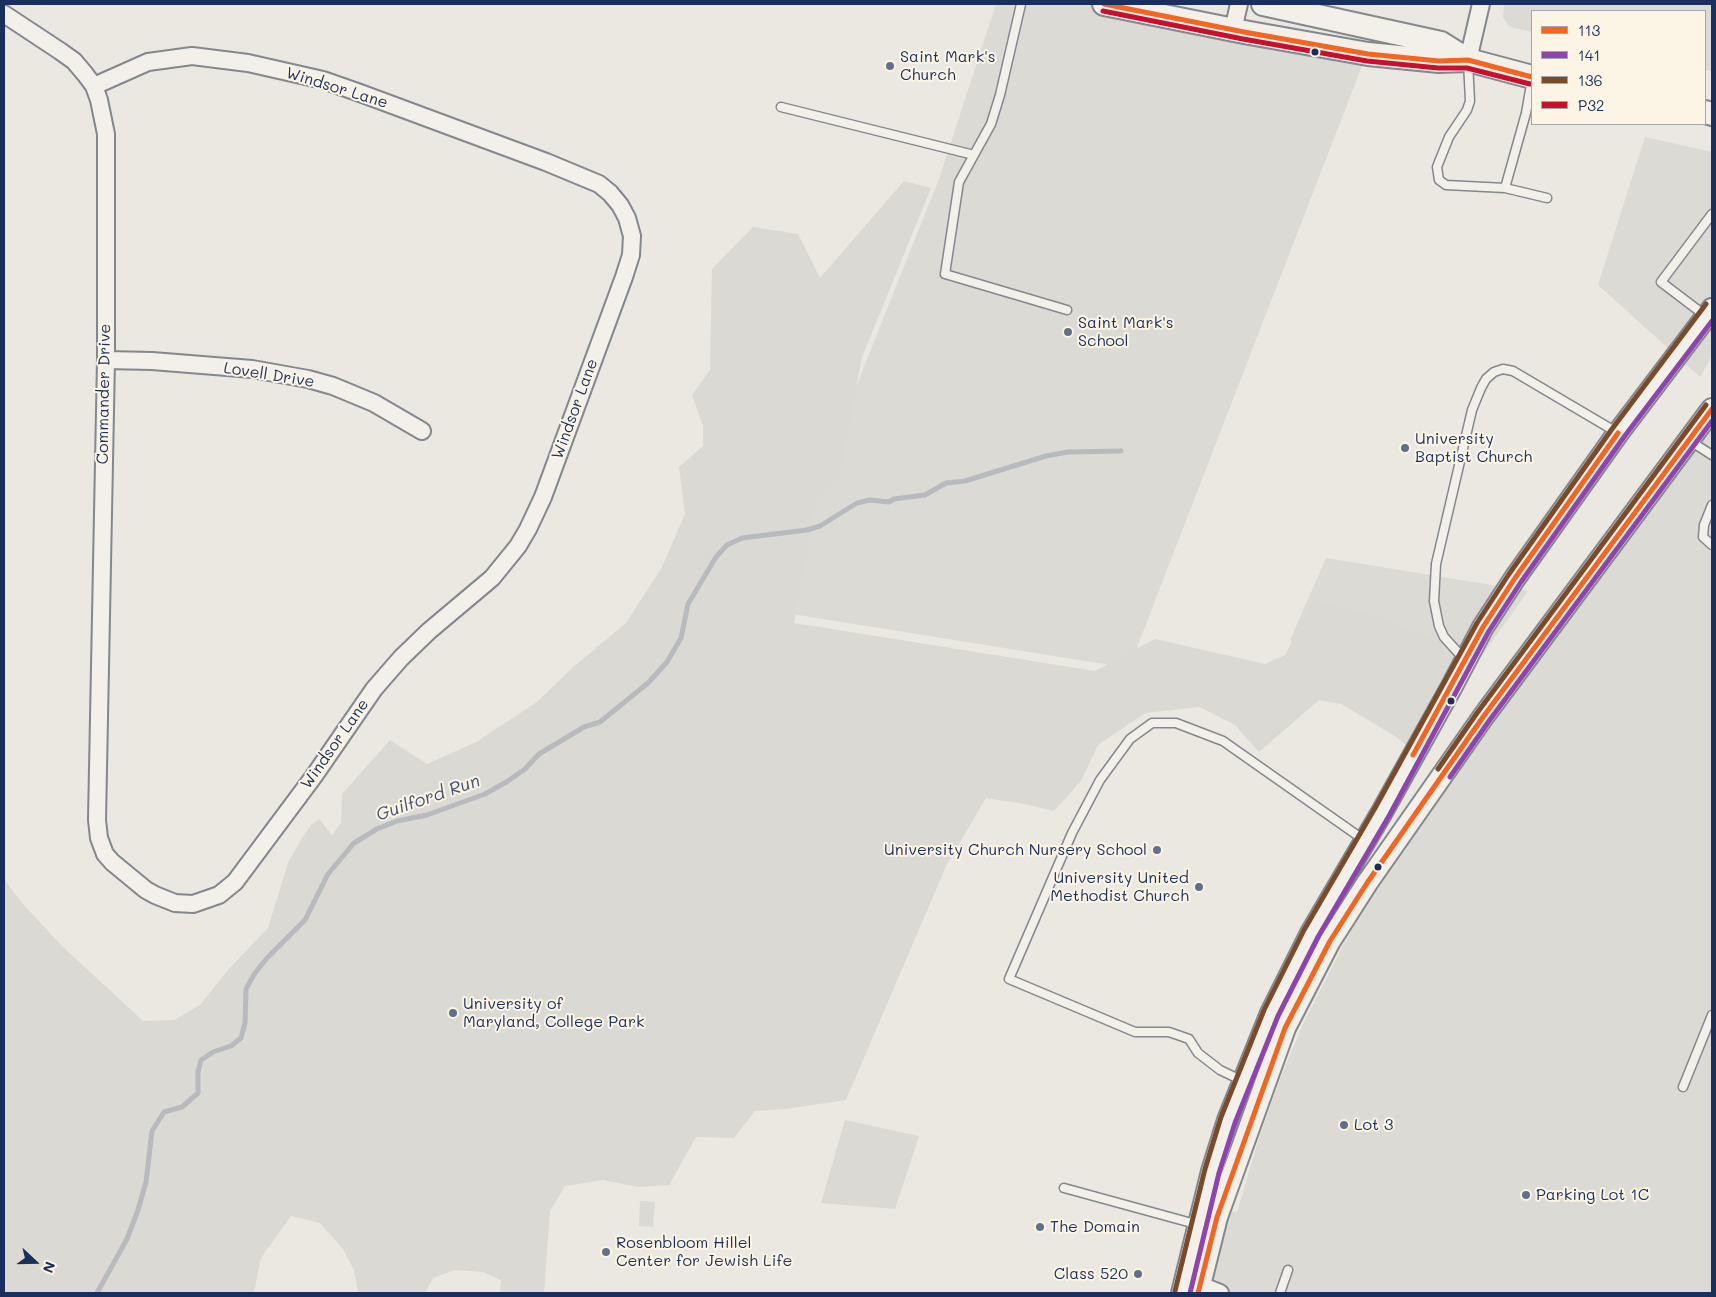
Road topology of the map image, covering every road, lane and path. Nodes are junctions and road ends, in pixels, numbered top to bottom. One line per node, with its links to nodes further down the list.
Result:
1 (1021, 4): 13 (lane)
2 (1104, 4): 7 (main road)
3 (1239, 4): 7 (street)
4 (1263, 4): 8 (main road)
5 (1481, 4): 8 (street)
6 (4, 14): 11 (street, Commander Drive)
7 (1233, 30): 8 (main road)
8 (1468, 60): 9 (main road); 14 (lane)
9 (1531, 77)
10 (1531, 83): 14 (lane)
11 (94, 86): 19 (street, Commander Drive); 28 (street, Windsor Lane)
12 (781, 107): 13 (lane)
13 (974, 155): 17 (lane)
14 (1505, 188): 15 (lane)
15 (1547, 198)
16 (1712, 214): 18 (lane)
17 (1067, 310)
18 (1709, 313): 22 (street)
19 (106, 360): 21 (street, Lovell Drive); 28 (street, Commander Drive)
20 (1712, 409): 23 (street)
21 (422, 431)
22 (1618, 433): 27 (street); 27 (lane)
23 (1689, 440): 24 (lane); 33 (street)
24 (1712, 454)
25 (1712, 505): 26 (lane)
26 (1712, 545)
27 (1465, 660): 29 (street)
28 (97, 820)
29 (1365, 841): 31 (street); 31 (lane)
30 (1712, 1015): 32 (lane)
31 (1243, 1081): 33 (lane); 35 (street)
32 (1682, 1087)
33 (1263, 1089): 37 (street)
34 (1064, 1188): 35 (lane)
35 (1198, 1225): 38 (street)
36 (1288, 1270): 40 (lane)
37 (1199, 1289): 39 (street)
38 (1182, 1293)
39 (1220, 1293)
40 (1280, 1293)

